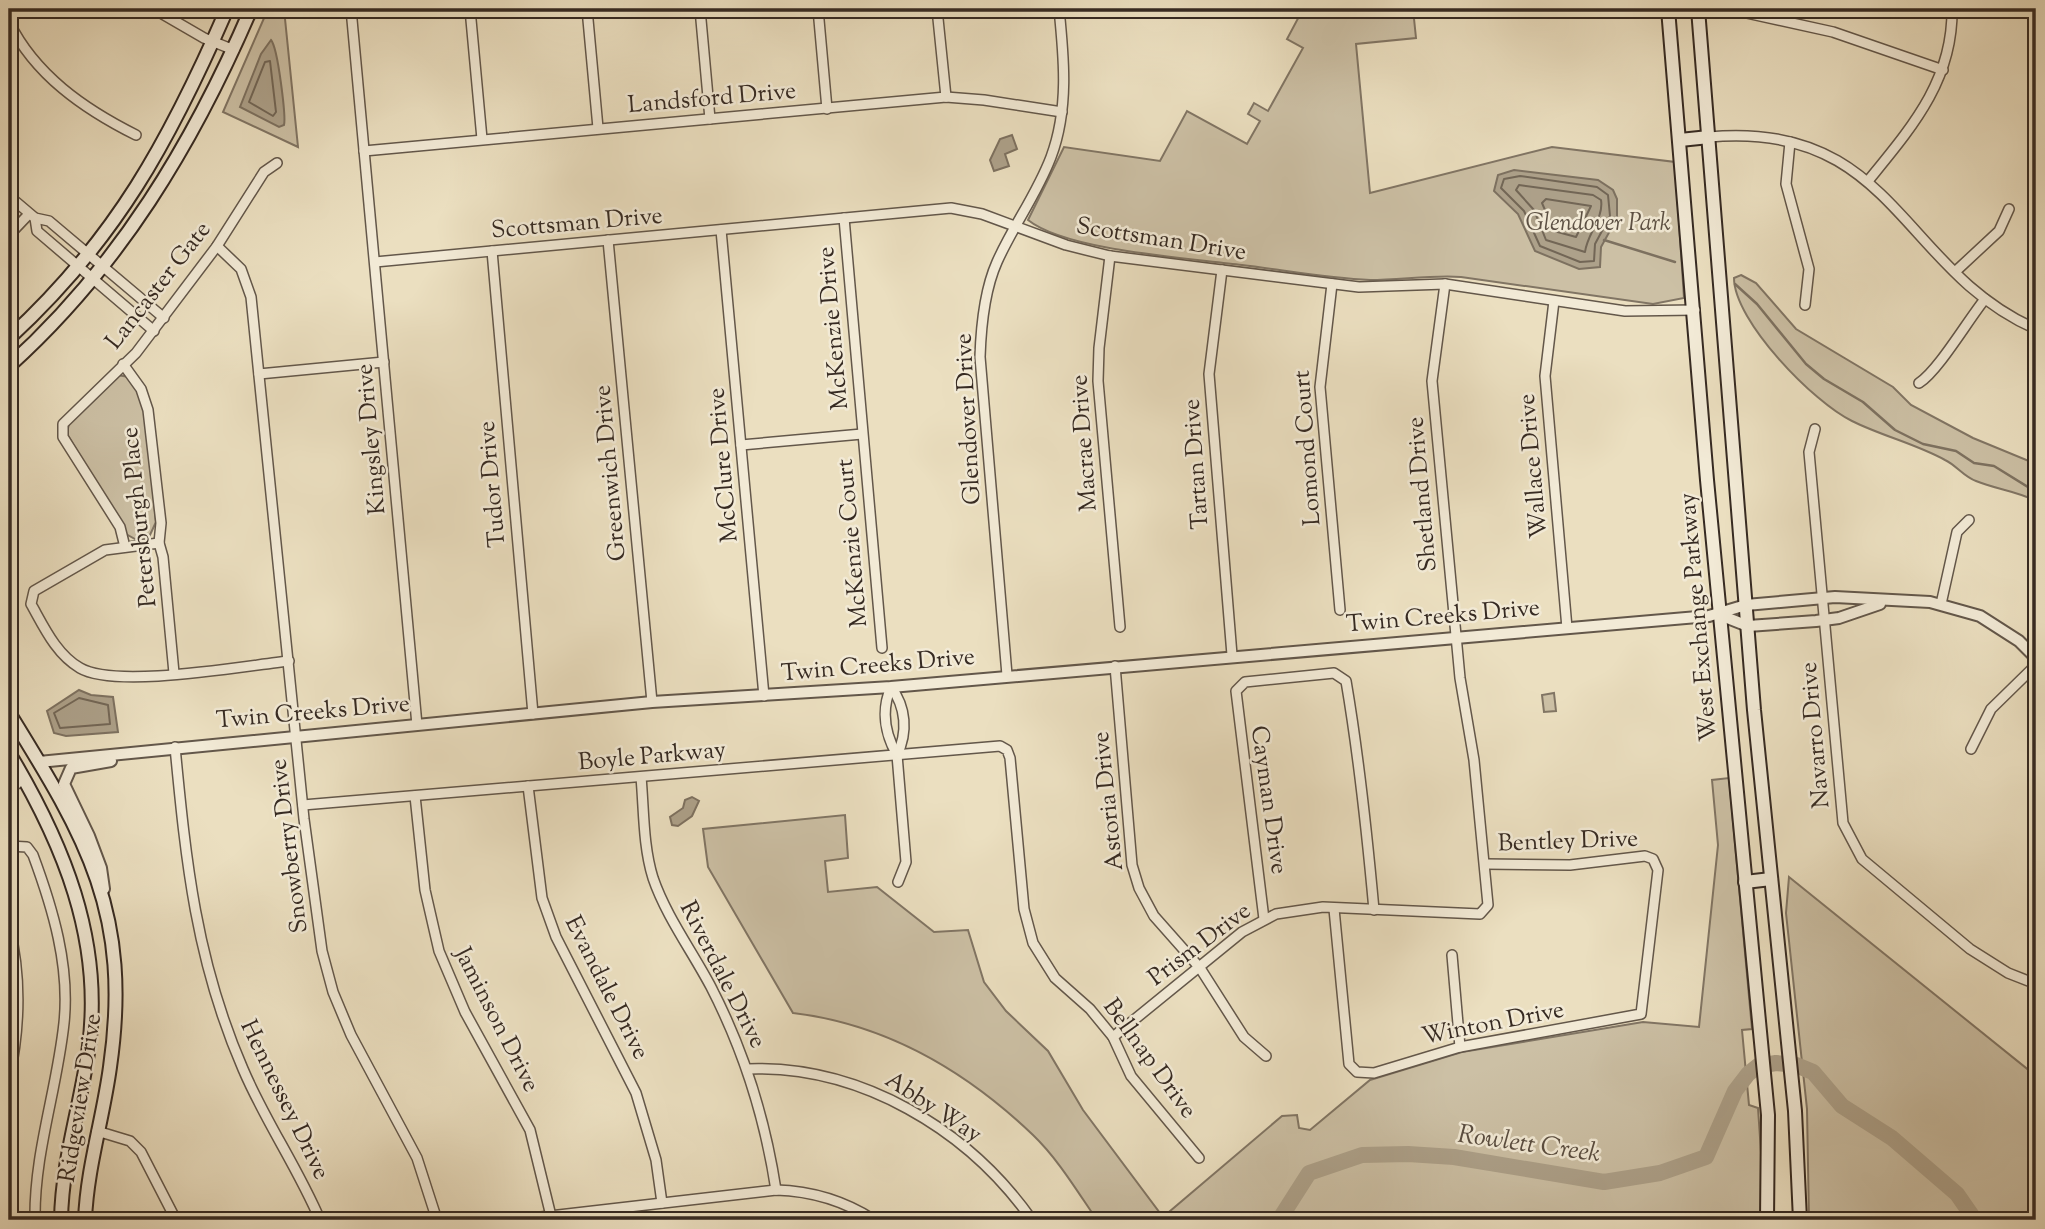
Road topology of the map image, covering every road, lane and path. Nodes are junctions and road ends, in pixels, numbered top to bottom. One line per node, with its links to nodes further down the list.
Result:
1 (154, 9): 16 (street)
2 (228, 9): 16 (main road)
3 (251, 9): 17 (main road)
4 (351, 9): 29 (street, Kingsley Drive)
5 (470, 9): 26 (street)
6 (587, 9): 23 (street)
7 (700, 9): 22 (street)
8 (818, 9): 20 (street)
9 (937, 9): 19 (street)
10 (1059, 9): 21 (street, Glendover Drive)
11 (1668, 9): 27 (main road, West Exchange Parkway)
12 (1698, 9): 25 (main road, West Exchange Parkway)
13 (1952, 9): 18 (street)
14 (1742, 12): 18 (street)
15 (9, 22): 24 (street)
16 (213, 42): 17 (street); 42 (main road)
17 (234, 50): 46 (main road)
18 (1943, 70): 31 (street)
19 (946, 97): 20 (street, Landsford Drive); 21 (street, Landsford Drive)
20 (827, 109): 22 (street, Landsford Drive)
21 (1062, 112): 36 (street, Glendover Drive)
22 (709, 119): 23 (street, Landsford Drive)
23 (598, 128): 26 (street, Landsford Drive)
24 (135, 135)
25 (1709, 137): 27 (main road); 28 (street); 74 (main road, West Exchange Parkway)
26 (482, 139): 29 (street, Landsford Drive)
27 (1679, 140): 55 (main road, West Exchange Parkway)
28 (1790, 142): 31 (street); 54 (street)
29 (364, 150): 44 (street, Kingsley Drive)
30 (277, 163): 40 (street, Lancaster Gate)
31 (1868, 181): 48 (street)
32 (9, 196): 34 (street)
33 (2009, 209): 48 (street)
34 (32, 216): 38 (street); 42 (street); 45 (street)
35 (844, 218): 36 (street, Scottsman Drive); 37 (street, Scottsman Drive); 66 (street, McKenzie Drive)
36 (1016, 226): 43 (street, Scottsman Drive); 89 (street, Glendover Drive)
37 (721, 230): 39 (street, Scottsman Drive); 67 (street, McClure Drive)
38 (9, 235)
39 (608, 240): 41 (street, Scottsman Drive); 92 (street, Greenwich Drive)
40 (217, 246): 56 (street, Lancaster Gate); 63 (street, Snowberry Drive)
41 (492, 251): 44 (street, Scottsman Drive); 94 (street, Tudor Drive)
42 (89, 255): 45 (main road); 46 (street)
43 (1110, 256): 47 (street, Scottsman Drive); 79 (street, Macrae Drive)
44 (375, 262): 60 (street, Kingsley Drive)
45 (79, 267): 49 (street); 59 (main road)
46 (103, 267): 49 (main road); 56 (street)
47 (1222, 270): 50 (street, Scottsman Drive); 83 (street, Tartan Drive)
48 (1956, 271): 52 (street)
49 (93, 279): 58 (street); 62 (main road)
50 (1332, 284): 51 (street, Scottsman Drive); 75 (street, Lomond Court)
51 (1445, 284): 53 (street, Scottsman Drive); 81 (street, Shetland Drive)
52 (1984, 299): 57 (street); 64 (street)
53 (1554, 301): 55 (street, Scottsman Drive); 80 (street, Wallace Drive)
54 (1805, 305)
55 (1695, 310): 76 (main road, West Exchange Parkway)
56 (164, 318): 58 (street, Lancaster Gate)
57 (2036, 329)
58 (154, 331): 61 (street, Lancaster Gate)
59 (9, 338)
60 (384, 362): 63 (street); 95 (street, Kingsley Drive)
61 (122, 364): 69 (street, Petersburgh Place); 70 (street, Lancaster Gate)
62 (9, 366)
63 (259, 374): 85 (street, Snowberry Drive)
64 (1919, 383)
65 (1815, 429): 71 (street, Navarro Drive)
66 (862, 434): 67 (street); 82 (street, McKenzie Court)
67 (741, 445): 91 (street, McClure Drive)
68 (1969, 520): 73 (street)
69 (159, 542): 70 (street); 88 (street, Petersburgh Place)
70 (125, 547): 88 (street)
71 (1822, 598): 72 (street, Twin Creeks Drive); 74 (street, Twin Creeks Drive); 77 (street, Navarro Drive)
72 (1886, 602): 73 (street, Twin Creeks Drive); 77 (street, Twin Creeks Drive)
73 (1941, 604): 84 (street, Twin Creeks Drive)
74 (1746, 606): 76 (street, Twin Creeks Drive); 78 (main road, West Exchange Parkway)
75 (1340, 610)
76 (1720, 615): 78 (street, Twin Creeks Drive); 80 (street, Twin Creeks Drive); 113 (main road, West Exchange Parkway)
77 (1825, 621): 78 (street, Twin Creeks Drive); 122 (street, Navarro Drive)
78 (1748, 626): 111 (main road, West Exchange Parkway)
79 (1120, 627)
80 (1567, 628): 81 (street, Twin Creeks Drive)
81 (1456, 637): 83 (street, Twin Creeks Drive); 110 (street, Shetland Drive)
82 (882, 648)
83 (1232, 655): 87 (street, Twin Creeks Drive)
84 (2036, 658)
85 (289, 662): 88 (street); 96 (street, Snowberry Drive)
86 (2036, 665): 99 (street)
87 (1115, 666): 89 (street, Twin Creeks Drive); 121 (street, Astoria Drive)
88 (174, 673)
89 (1007, 675): 90 (street, Twin Creeks Drive)
90 (891, 687): 91 (street, Twin Creeks Drive); 101 (street); 101 (street)
91 (764, 696): 92 (street, Twin Creeks Drive)
92 (652, 702): 94 (street, Twin Creeks Drive)
93 (9, 713): 102 (main road, Ridgeview Drive)
94 (533, 714): 95 (street, Twin Creeks Drive)
95 (417, 724): 96 (street, Twin Creeks Drive)
96 (297, 736): 97 (street, Twin Creeks Drive); 108 (street, Snowberry Drive)
97 (170, 748): 102 (street, Twin Creeks Drive); 115 (street); 138 (street, Hennessey Drive)
98 (1005, 748): 101 (street, Boyle Parkway); 124 (street, Bellnap Drive)
99 (1972, 748)
100 (9, 753): 103 (main road, Ridgeview Drive)
101 (897, 755): 104 (street, Boyle Parkway); 112 (street)
102 (39, 762): 103 (main road); 115 (main road, Ridgeview Drive)
103 (15, 772): 106 (street); 135 (main road, Ridgeview Drive)
104 (641, 777): 105 (street, Boyle Parkway); 127 (street, Riverdale Drive)
105 (528, 786): 107 (street, Boyle Parkway); 132 (street, Evandale Drive)
106 (9, 787)
107 (415, 796): 108 (street, Boyle Parkway); 133 (street, Jaminson Drive)
108 (303, 805): 139 (street, Snowberry Drive)
109 (9, 846): 134 (street)
110 (1485, 864): 116 (street, Shetland Drive); 123 (street, Bentley Drive)
111 (1771, 879): 113 (main road); 144 (main road, West Exchange Parkway)
112 (898, 882)
113 (1745, 882): 143 (main road, West Exchange Parkway)
114 (1334, 908): 117 (street, Prism Drive); 118 (street, Prism Drive); 125 (street, Winton Drive)
115 (106, 909): 129 (main road, Ridgeview Drive)
116 (1487, 909): 117 (street, Prism Drive)
117 (1374, 910): 118 (street, Cayman Drive)
118 (1264, 919): 121 (street, Prism Drive)
119 (9, 926): 128 (street)
120 (1452, 955): 125 (street)
121 (1200, 968): 124 (street, Prism Drive); 126 (street, Astoria Drive)
122 (2036, 984)
123 (1641, 1014): 125 (street, Winton Drive)
124 (1113, 1037): 130 (street, Bellnap Drive)
125 (1460, 1046)
126 (1266, 1056)
127 (748, 1069): 131 (street, Riverdale Drive); 142 (street, Abby Way)
128 (9, 1079)
129 (97, 1131): 136 (main road, Ridgeview Drive); 137 (street)
130 (1199, 1158)
131 (776, 1189): 132 (street); 141 (street)
132 (662, 1203): 133 (street)
133 (551, 1216): 140 (street)
134 (34, 1220)
135 (61, 1220)
136 (85, 1220)
137 (176, 1220)
138 (320, 1220)
139 (437, 1220)
140 (515, 1220)
141 (874, 1220)
142 (1032, 1220)
143 (1767, 1220)
144 (1800, 1220)

